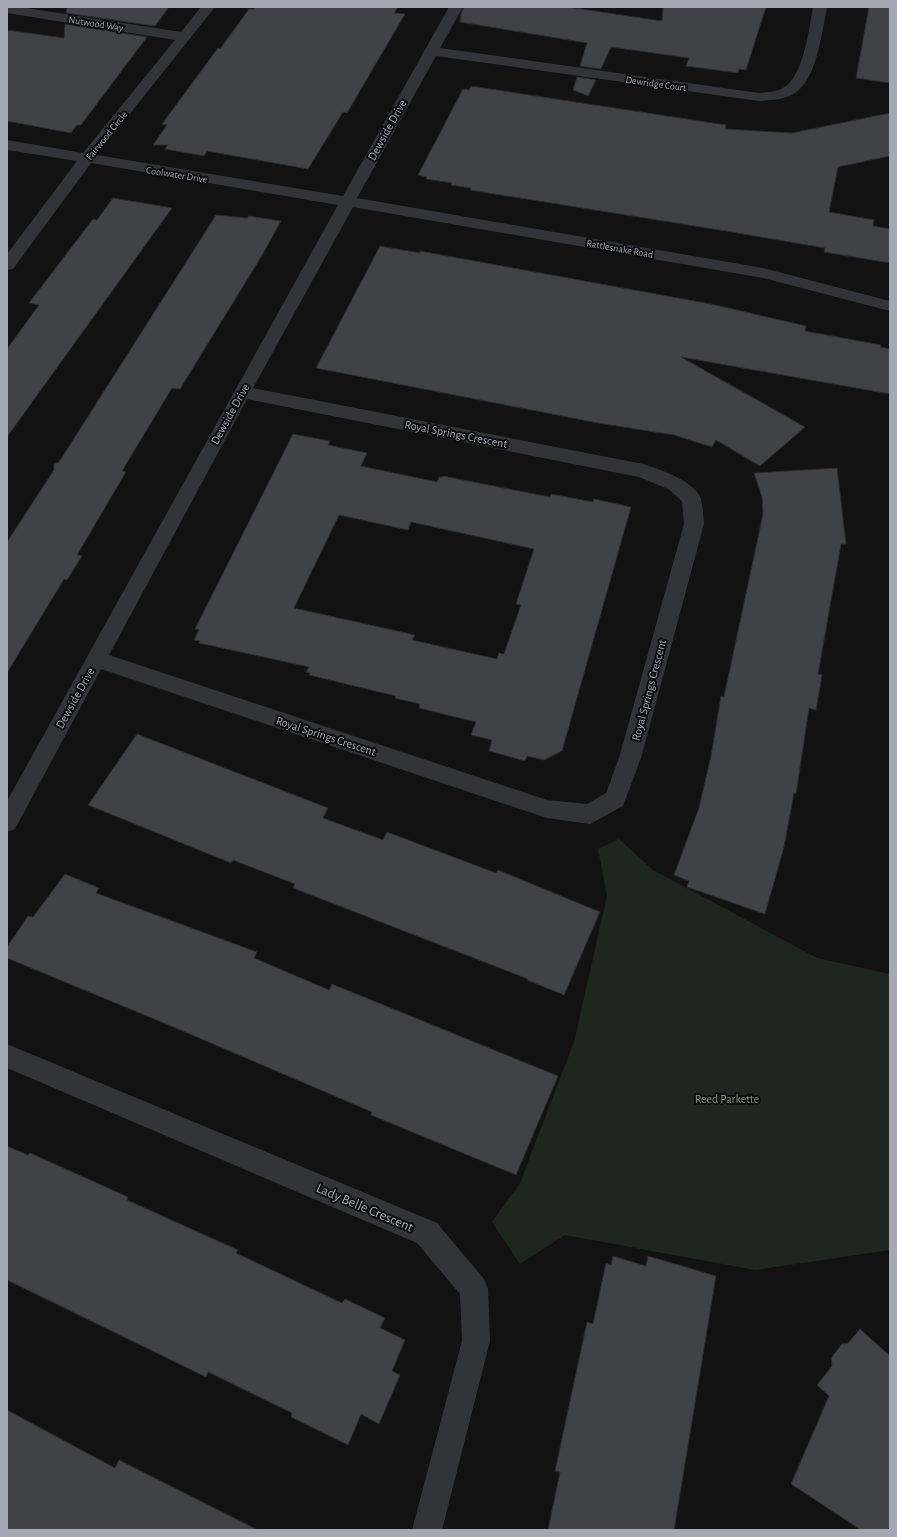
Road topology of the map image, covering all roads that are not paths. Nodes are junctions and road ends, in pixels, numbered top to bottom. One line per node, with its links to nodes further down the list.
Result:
1 (208, 7): 5 (street, Fairwood Circle)
2 (456, 7): 6 (street, Dewside Drive)
3 (820, 7): 6 (street, Dewridge Court)
4 (7, 9): 5 (street, Nutwood Way)
5 (185, 37): 8 (street, Fairwood Circle)
6 (432, 51): 9 (street, Dewside Drive)
7 (7, 145): 8 (street, Coolwater Drive)
8 (86, 159): 9 (street, Coolwater Drive); 10 (street, Fairwood Circle)
9 (348, 202): 11 (street, Rattlesnake Road); 12 (street, Dewside Drive)
10 (7, 265)
11 (890, 306)
12 (242, 392): 13 (street, Dewside Drive); 13 (street, Royal Springs Crescent)
13 (96, 659): 14 (street, Dewside Drive)
14 (7, 822)
15 (7, 1056): 16 (street, Lady Belle Crescent)
16 (427, 1530)

